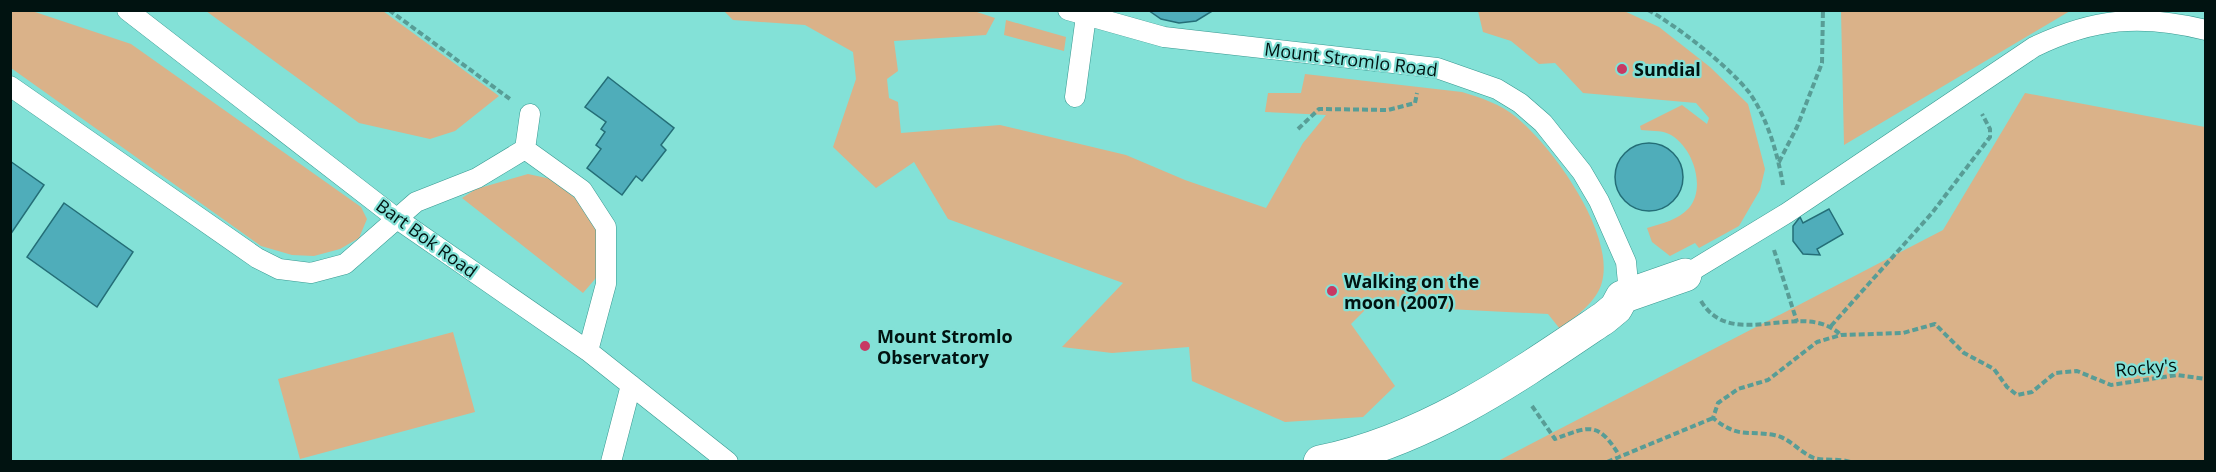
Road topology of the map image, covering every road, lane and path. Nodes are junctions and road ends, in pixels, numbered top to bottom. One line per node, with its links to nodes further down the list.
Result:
1 (127, 10): 16 (lane, Bart Bok Road)
2 (389, 10): 11 (path)
3 (1648, 10): 14 (path)
4 (1823, 10): 14 (path)
5 (1077, 13): 7 (lane, Mount Stromlo Road); 10 (lane)
6 (2205, 30): 9 (lane)
7 (1422, 66): 12 (path); 19 (lane, Mount Stromlo Road)
8 (10, 86): 16 (lane)
9 (1967, 93): 15 (lane); 21 (path)
10 (1075, 97)
11 (530, 114): 13 (lane)
12 (1298, 129)
13 (525, 149): 16 (lane); 23 (lane)
14 (1779, 162): 15 (path)
15 (1788, 213): 17 (lane)
16 (396, 218): 23 (lane, Bart Bok Road)
17 (1761, 228): 18 (lane); 20 (path)
18 (1685, 275): 19 (street); 20 (path)
19 (1622, 297): 24 (street)
20 (1797, 322): 21 (path)
21 (1831, 326): 22 (path)
22 (1841, 335): 25 (path, Rocky's); 27 (path, Rocky's)
23 (588, 351): 26 (lane, Bart Bok Road)
24 (1515, 378): 28 (path); 31 (street)
25 (2204, 378)
26 (631, 385): 29 (lane); 30 (lane, Bart Bok Road)
27 (1713, 418): 28 (path); 33 (path)
28 (1618, 455): 32 (path)
29 (611, 462)
30 (728, 462)
31 (1320, 462)
32 (1607, 462)
33 (1850, 462)

